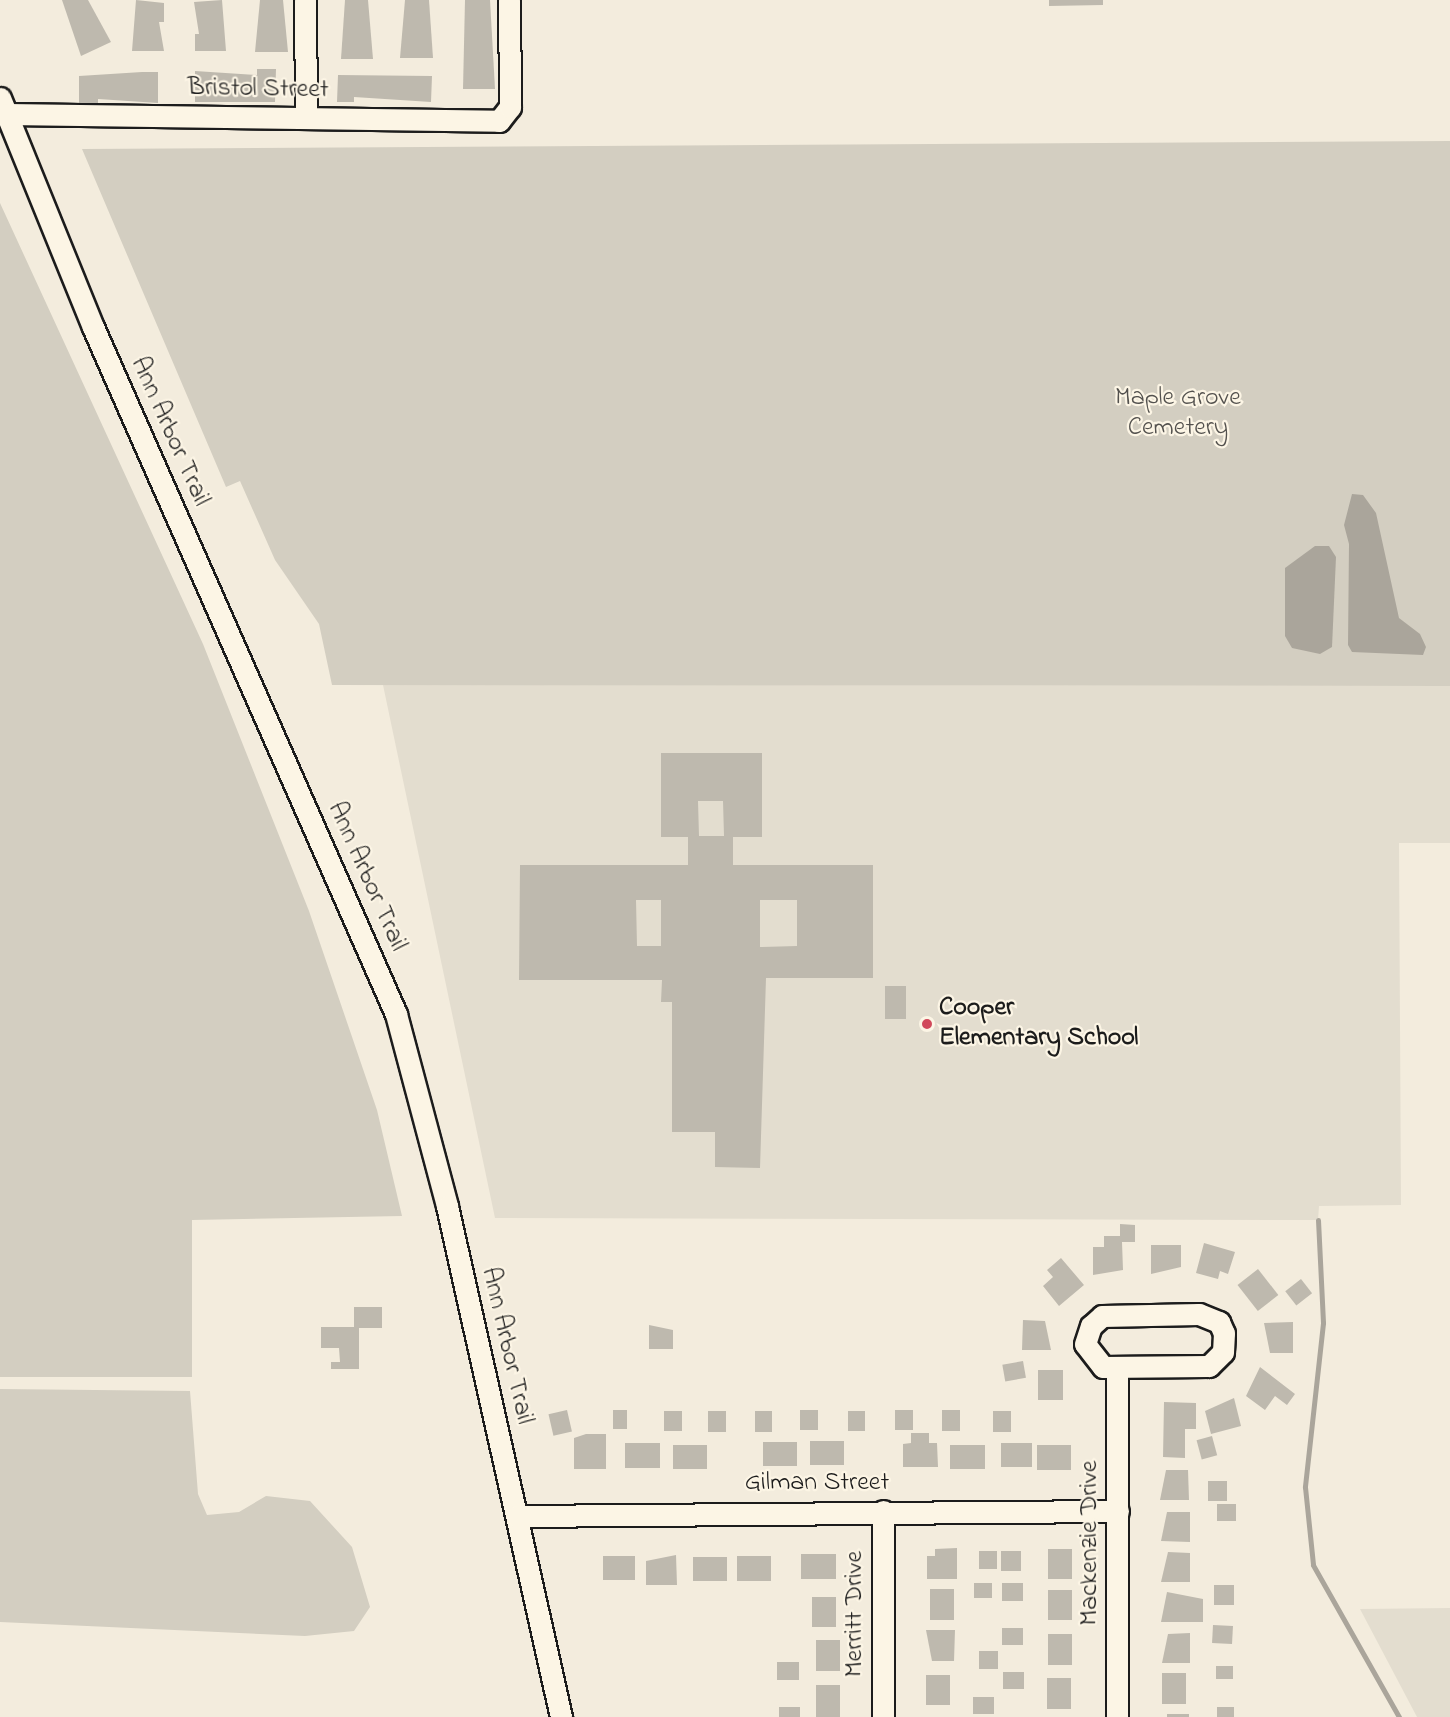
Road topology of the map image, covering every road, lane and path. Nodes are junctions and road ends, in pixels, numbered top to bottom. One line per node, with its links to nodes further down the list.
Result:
1 (305, 0): 4 (street)
2 (509, 0): 4 (street, Bristol Street)
3 (4, 106): 4 (street, Bristol Street); 8 (street, Ann Arbor Trail)
4 (306, 117)
5 (1117, 1369): 5 (street); 7 (street, Mackenzie Drive)
6 (884, 1511): 7 (street, Gilman Street); 8 (street, Gilman Street); 10 (street, Merritt Drive)
7 (1118, 1511): 11 (street, Mackenzie Drive)
8 (517, 1516): 9 (street, Ann Arbor Trail)
9 (561, 1717)
10 (883, 1717)
11 (1117, 1717)

